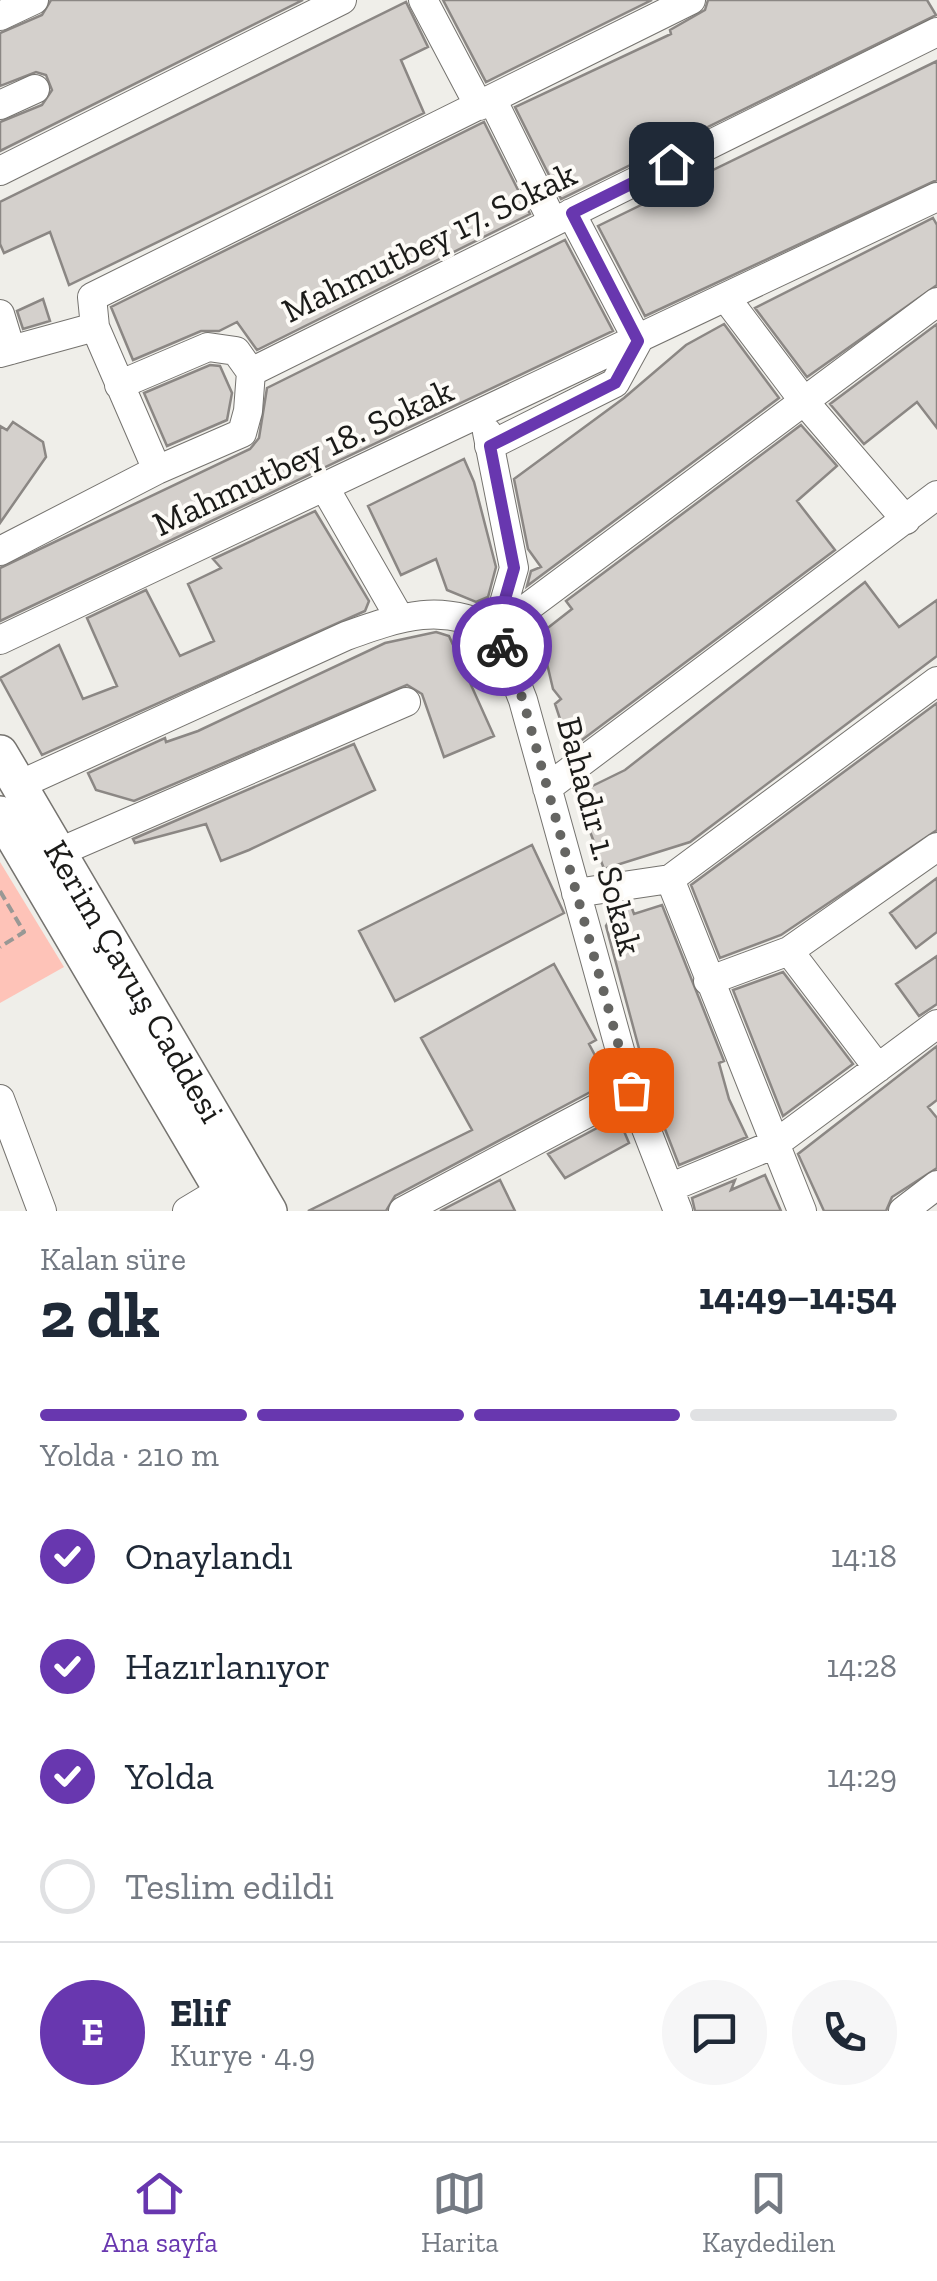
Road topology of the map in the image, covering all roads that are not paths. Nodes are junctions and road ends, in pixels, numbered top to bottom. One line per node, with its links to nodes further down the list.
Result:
1 (34, 0): 5 (street)
2 (342, 0): 10 (street)
3 (423, 0): 8 (street)
4 (691, 0): 8 (street)
5 (0, 16)
6 (937, 32): 12 (street, Mahmutbey 17. Sokak)
7 (35, 89): 9 (street)
8 (486, 103): 12 (street); 16 (street)
9 (0, 104)
10 (0, 170)
11 (937, 197): 13 (street, Mahmutbey 18. Sokak)
12 (562, 218): 17 (street); 19 (street, Mahmutbey 17. Sokak)
13 (726, 298): 17 (street, Mahmutbey 18. Sokak); 21 (street)
14 (937, 302): 21 (street)
15 (0, 314): 18 (street)
16 (95, 327): 18 (street); 20 (street)
17 (638, 341): 22 (street, Mahmutbey 18. Sokak); 23 (street, Mahmutbey 18. Sokak)
18 (6, 352)
19 (251, 372): 20 (street); 24 (street)
20 (119, 385): 24 (street)
21 (802, 400): 27 (street); 30 (street)
22 (483, 414): 23 (street); 25 (street, Mahmutbey 18. Sokak)
23 (490, 446): 30 (street)
24 (156, 470): 28 (street)
25 (325, 488): 29 (street); 31 (street, Mahmutbey 18. Sokak)
26 (937, 495): 27 (street)
27 (906, 520): 35 (street)
28 (0, 551)
29 (398, 617): 30 (street); 36 (street)
30 (496, 630): 35 (street, Bahadır 1. Sokak)
31 (0, 640)
32 (937, 681): 39 (street)
33 (406, 702): 38 (street)
34 (0, 753): 36 (main road, Kerim Çavuş Caddesi)
35 (548, 788): 40 (street, Bahadır 1. Sokak)
36 (9, 799): 38 (main road, Kerim Çavuş Caddesi); 50 (main road, Kerim Çavuş Caddesi)
37 (937, 847): 41 (street)
38 (57, 853): 53 (main road, Kerim Çavuş Caddesi)
39 (670, 879): 40 (street); 42 (street)
40 (576, 893): 45 (street, Bahadır 1. Sokak)
41 (789, 950): 42 (street); 44 (street)
42 (708, 981): 47 (street)
43 (937, 1024): 44 (street)
44 (878, 1068): 47 (street)
45 (631, 1090): 49 (street, Bahadır 1. Sokak); 54 (street)
46 (4, 1117): 51 (street)
47 (775, 1144): 49 (street); 55 (street)
48 (937, 1185): 56 (street)
49 (674, 1199)
50 (228, 1201): 52 (street)
51 (42, 1211)
52 (187, 1211)
53 (268, 1211)
54 (403, 1211)
55 (802, 1211)
56 (903, 1211)

